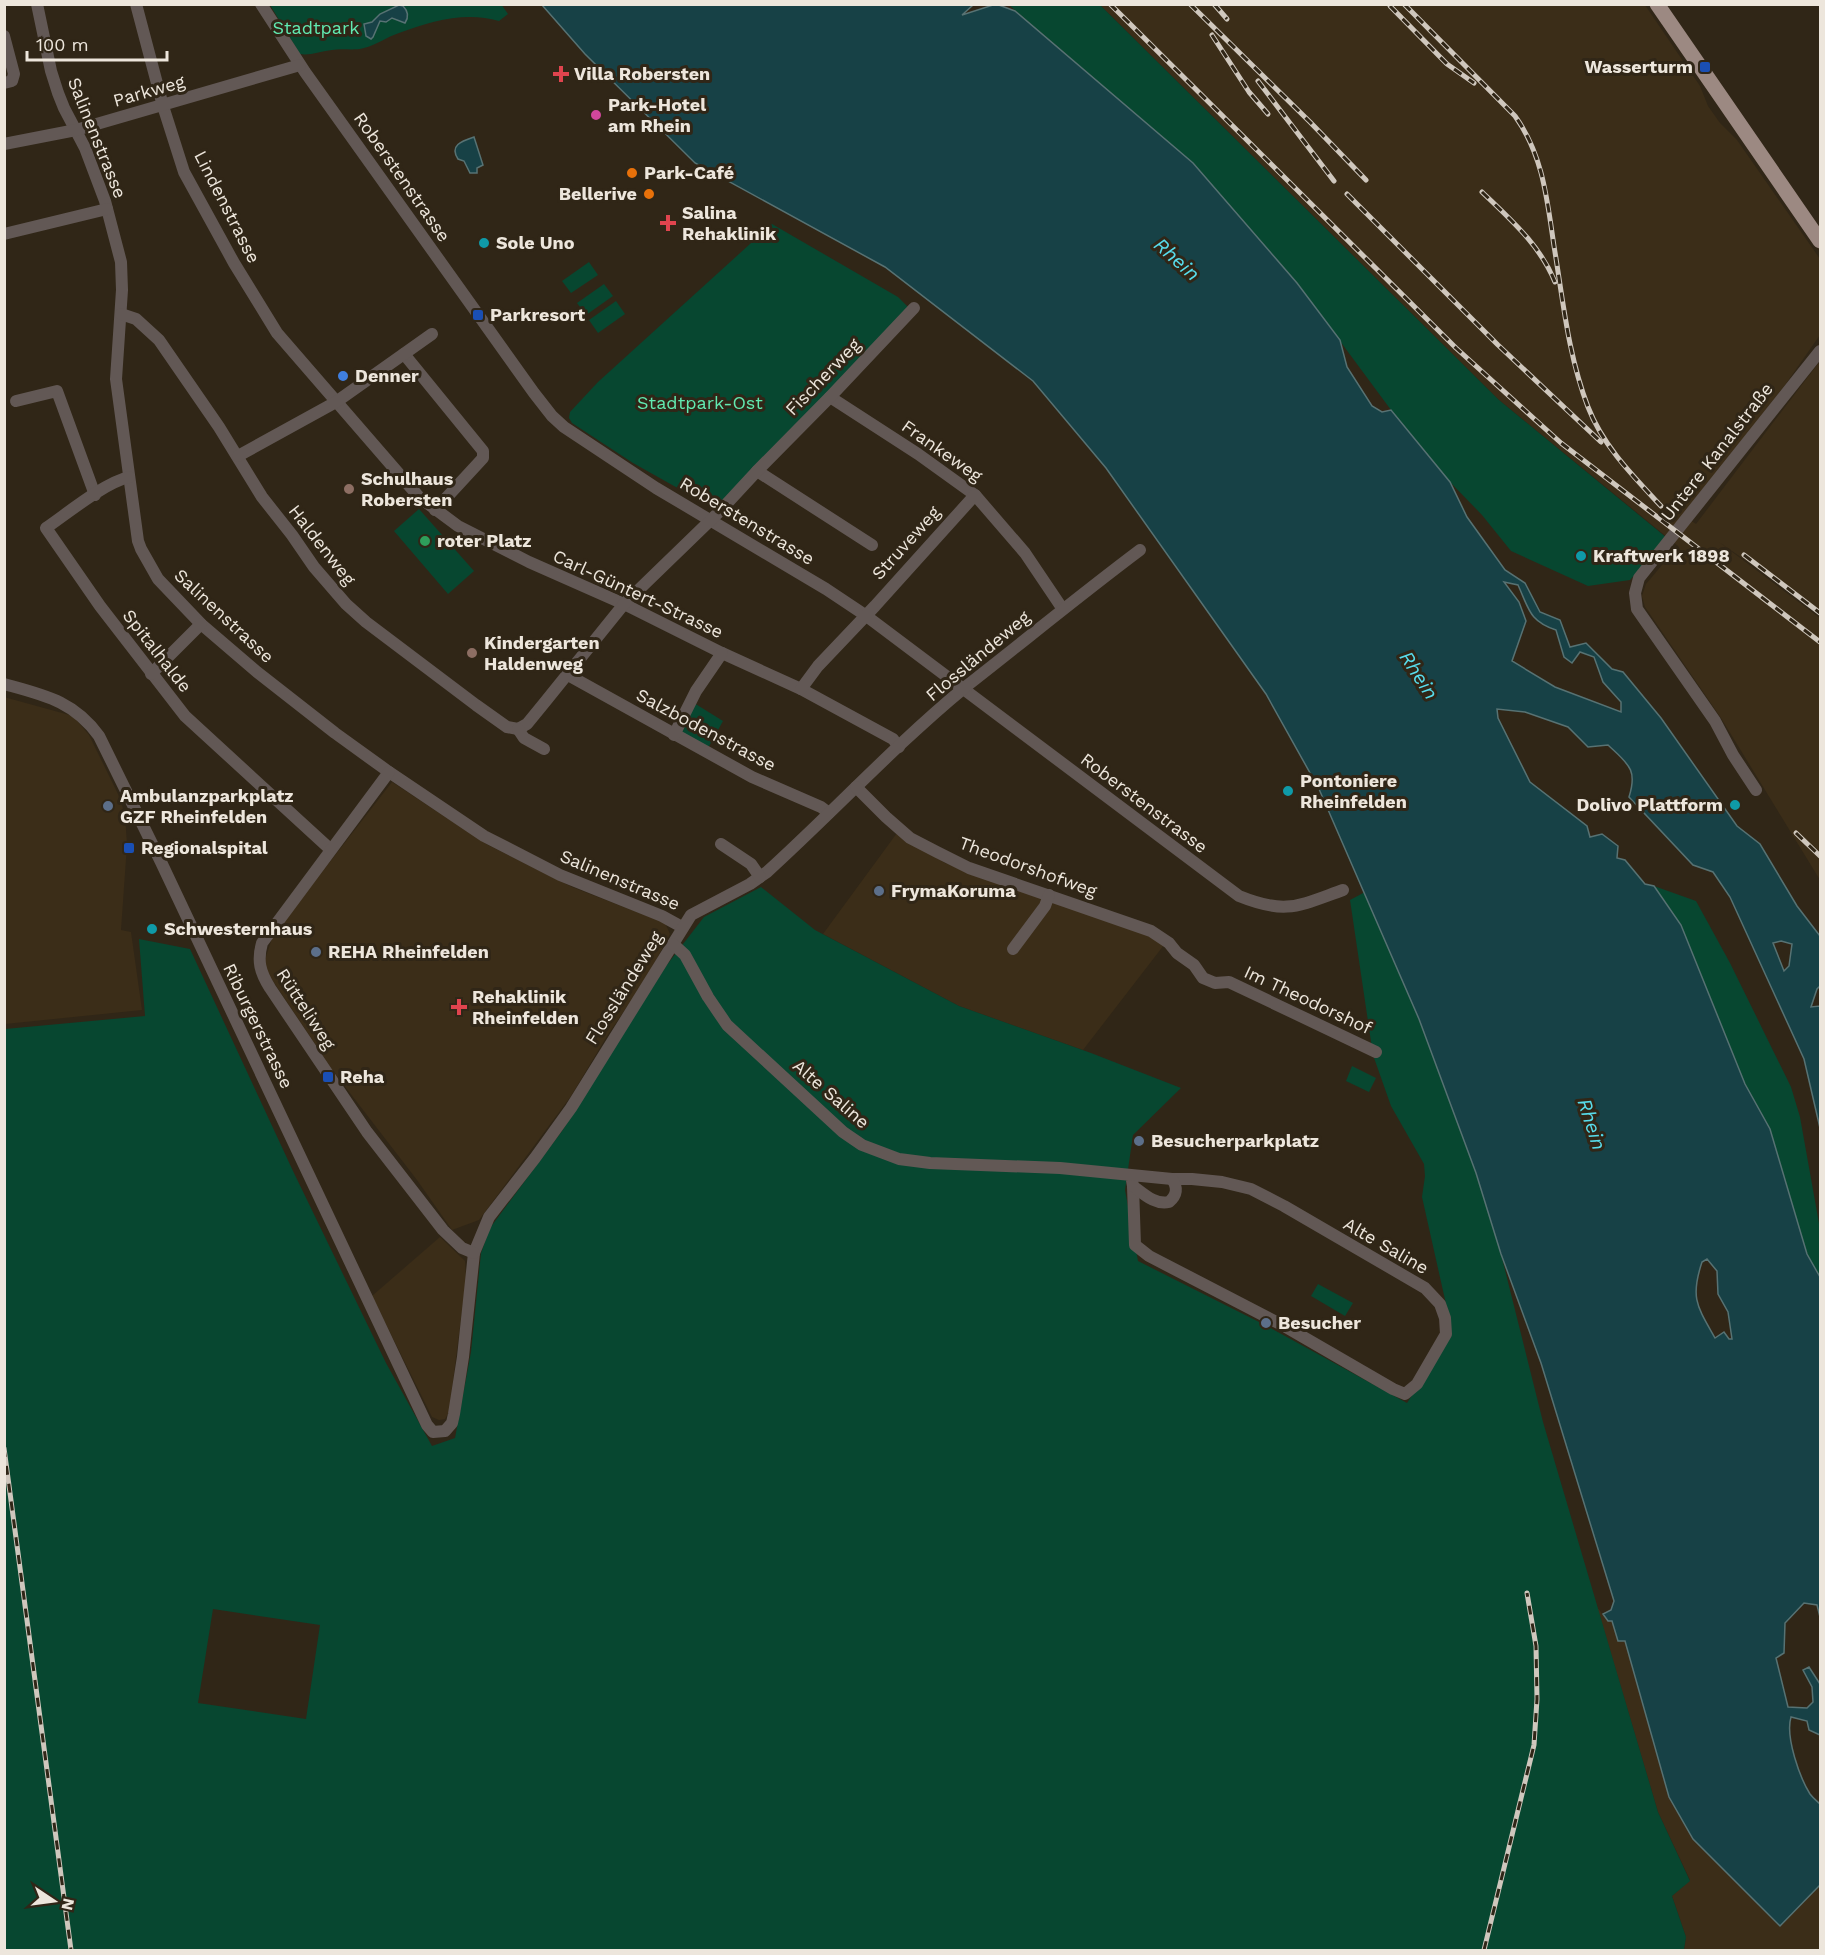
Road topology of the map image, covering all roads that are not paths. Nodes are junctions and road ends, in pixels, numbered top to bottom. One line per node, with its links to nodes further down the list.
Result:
1 (37, 4): 9 (street, Salinenstrasse)
2 (136, 4): 8 (street, Lindenstrasse)
3 (261, 4): 6 (street, Roberstenstrasse)
4 (1657, 4): 13 (main road)
5 (4, 36): 7 (street)
6 (300, 64): 8 (street, Parkweg); 28 (street, Roberstenstrasse)
7 (4, 83)
8 (163, 106): 9 (street, Parkweg); 21 (street, Lindenstrasse)
9 (76, 130): 10 (street, Parkweg); 11 (street, Salinenstrasse)
10 (4, 144)
11 (107, 209): 12 (street); 15 (street, Salinenstrasse)
12 (4, 234)
13 (1821, 241)
14 (914, 308): 19 (street, Fischerweg)
15 (121, 314): 22 (street, Haldenweg); 24 (street, Salinenstrasse)
16 (432, 334): 18 (street)
17 (1821, 351): 47 (street, Untere Kanalstraße)
18 (404, 354): 21 (street); 27 (street)
19 (830, 397): 23 (street, Fischerweg); 26 (street, Frankeweg)
20 (16, 401): 25 (street)
21 (336, 402): 22 (street); 27 (street, Carl-Güntert-Strasse)
22 (238, 456): 41 (street, Haldenweg)
23 (757, 471): 28 (street, Fischerweg); 29 (street)
24 (129, 477): 25 (street, Spitalhalde); 34 (street, Salinenstrasse)
25 (95, 495): 36 (street, Spitalhalde)
26 (975, 495): 32 (street, Frankeweg); 33 (street, Struveweg)
27 (435, 510): 31 (street, Carl-Güntert-Strasse)
28 (710, 519): 31 (street, Fischerweg); 33 (street, Roberstenstrasse)
29 (872, 545)
30 (1140, 550): 32 (street, Flossländeweg)
31 (624, 604): 35 (street, Carl-Güntert-Strasse); 37 (street, Fischerweg)
32 (1062, 608): 40 (street, Flossländeweg)
33 (865, 615): 39 (street, Struveweg); 40 (street, Roberstenstrasse)
34 (201, 624): 36 (street); 45 (street, Salinenstrasse)
35 (722, 653): 39 (street, Carl-Güntert-Strasse); 42 (street)
36 (151, 674): 50 (street, Spitalhalde)
37 (568, 675): 41 (street, Fischerweg); 42 (street, Salzbodenstrasse)
38 (4, 684): 62 (street, Riburgerstrasse)
39 (801, 689): 43 (street, Carl-Güntert-Strasse)
40 (963, 690): 43 (street, Flossländeweg); 52 (street, Roberstenstrasse)
41 (518, 729): 44 (street, Haldenweg)
42 (674, 735): 48 (street, Salzbodenstrasse)
43 (899, 747): 46 (street, Flossländeweg)
44 (544, 749)
45 (389, 772): 50 (street, Rütteliweg); 54 (street, Salinenstrasse)
46 (856, 787): 48 (street, Flossländeweg); 53 (street, Theodorshofweg)
47 (1756, 790)
48 (829, 813): 51 (street, Flossländeweg)
49 (721, 844): 51 (street)
50 (330, 849): 61 (street, Rütteliweg)
51 (760, 877): 54 (street, Flossländeweg)
52 (1343, 890)
53 (1049, 895): 55 (street, Theodorshofweg); 57 (street)
54 (682, 927): 56 (street, Flossländeweg)
55 (1169, 943): 58 (street, Im Theodorshof)
56 (673, 944): 60 (street, Alte Saline); 61 (street, Flossländeweg)
57 (1014, 949)
58 (1376, 1052)
59 (1172, 1179): 60 (street, Alte Saline); 60 (street, Alte Saline); 60 (street, Alte Saline)
60 (1132, 1181)
61 (474, 1253): 62 (street, Flossländeweg)
62 (434, 1432)

